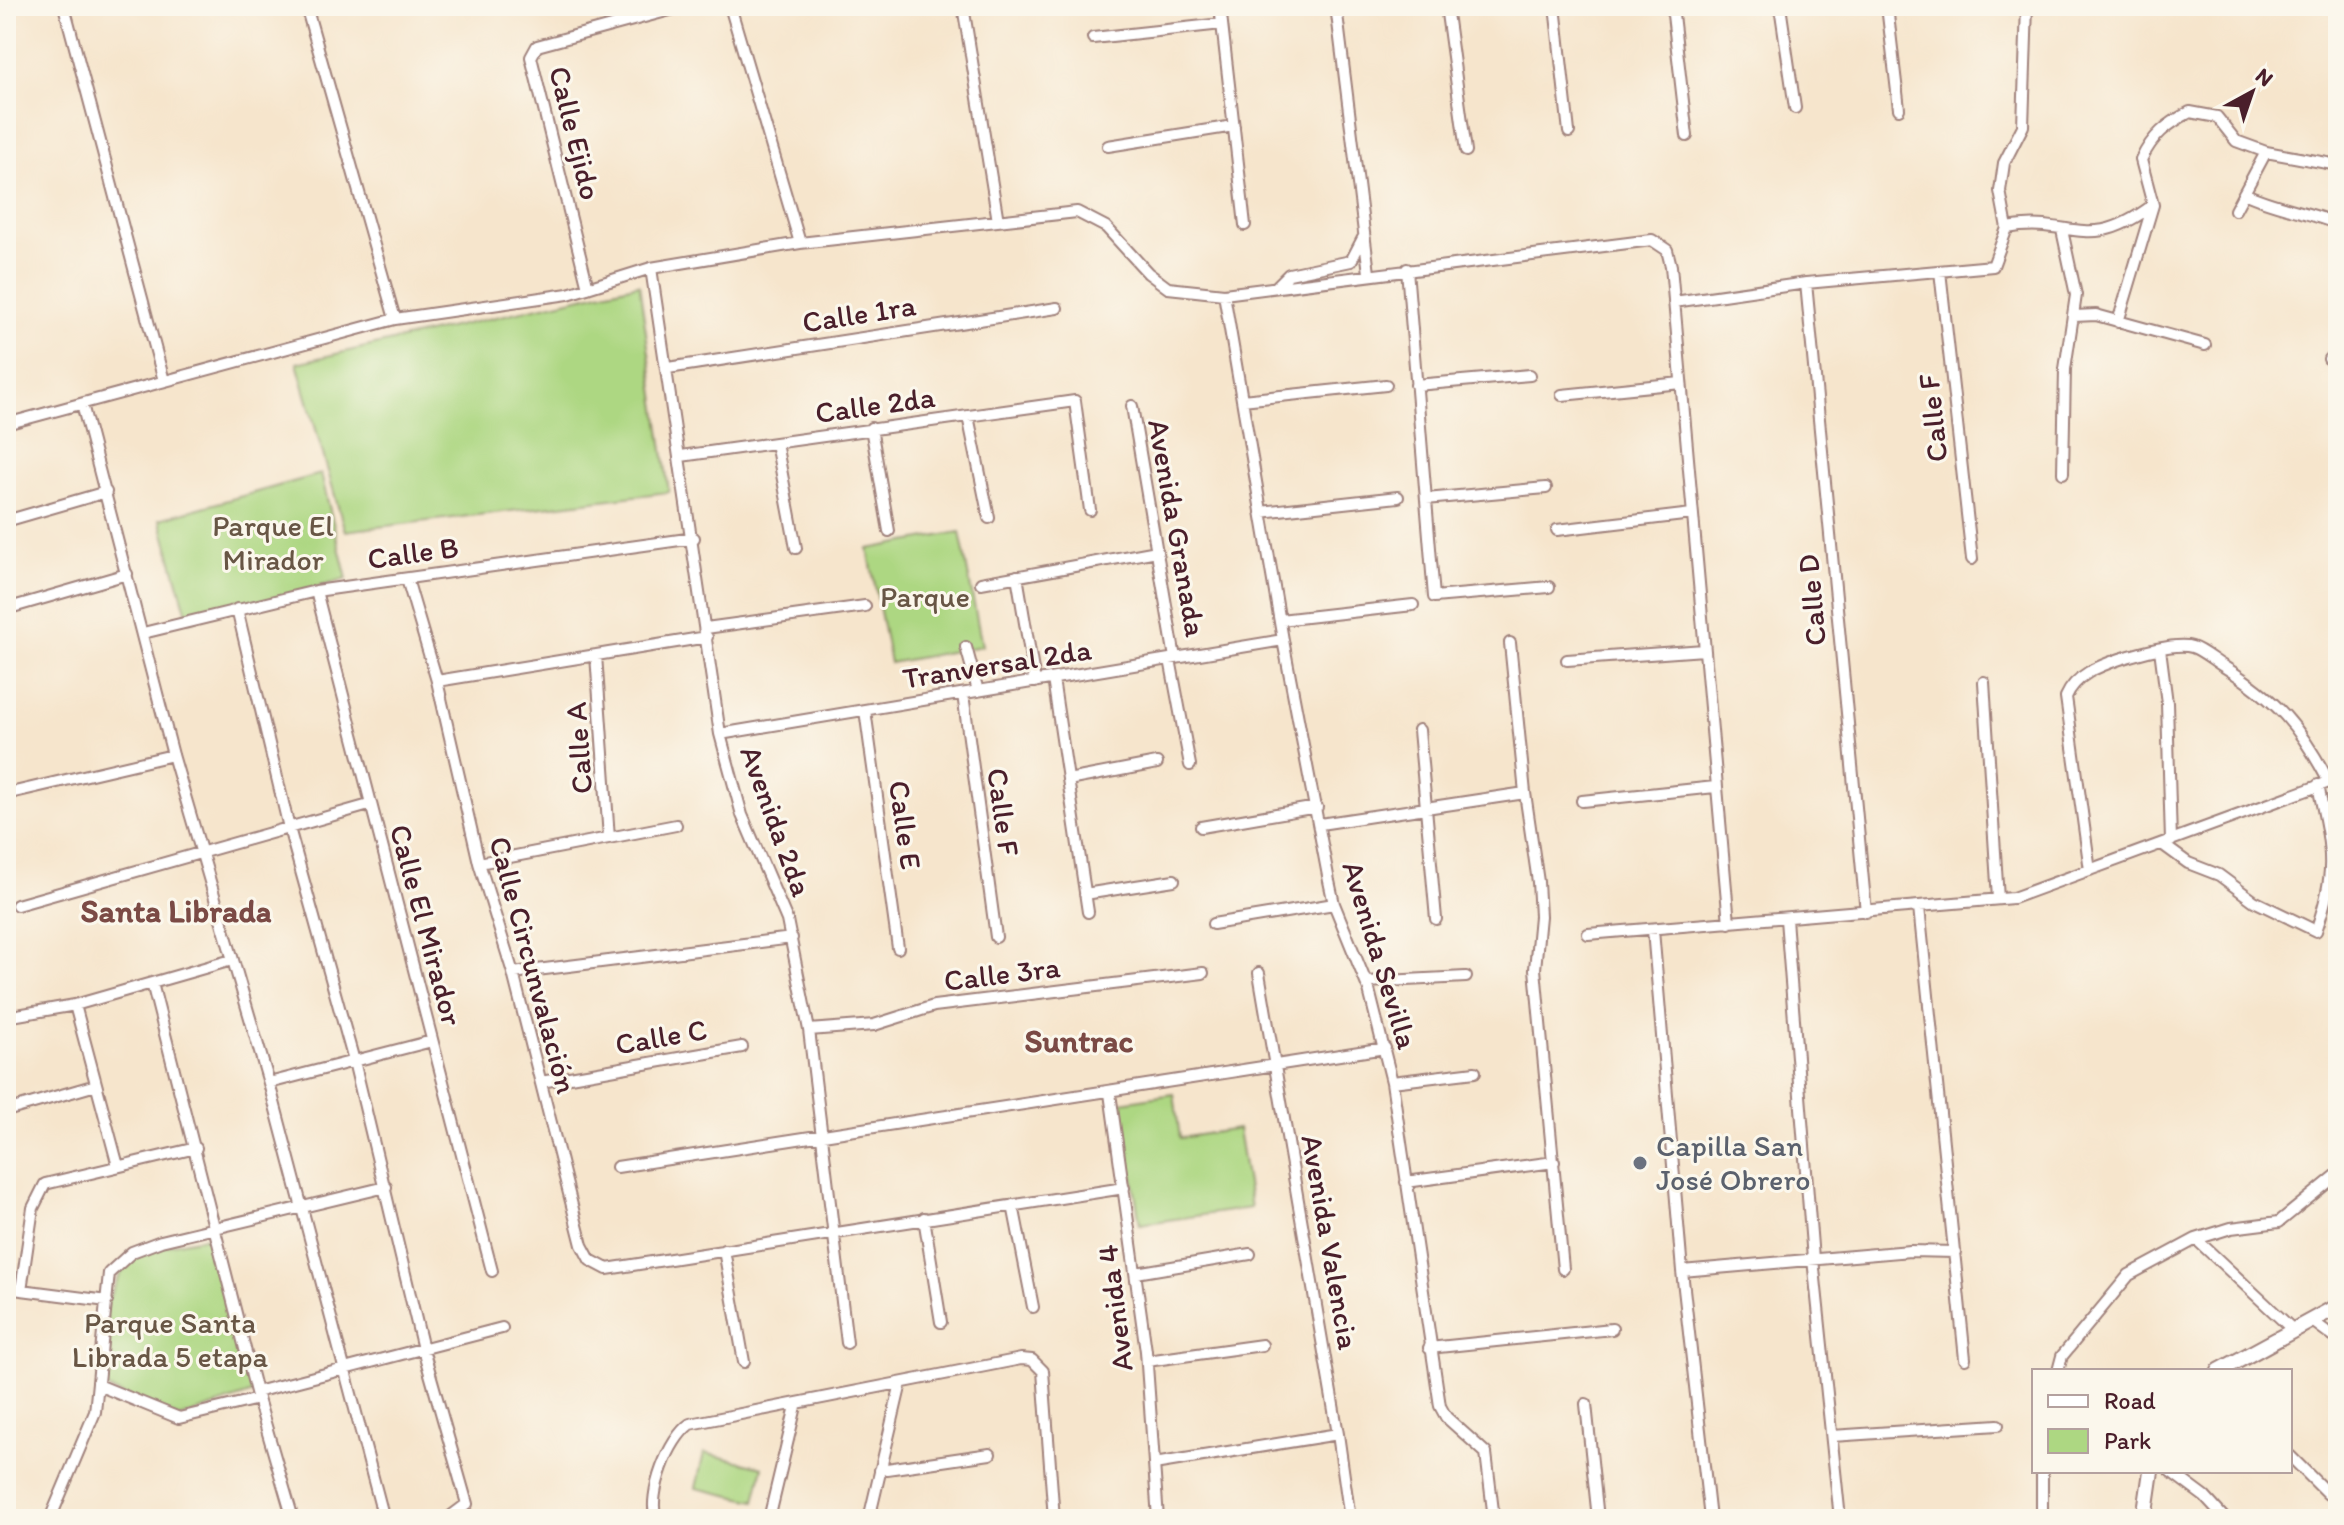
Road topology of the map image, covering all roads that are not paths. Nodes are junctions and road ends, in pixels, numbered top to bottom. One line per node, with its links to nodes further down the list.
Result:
1 (64, 6): 53 (street)
2 (306, 6): 48 (street)
3 (685, 6): 43 (street, Calle Ejido)
4 (730, 6): 36 (street)
5 (963, 6): 31 (street)
6 (1220, 6): 14 (street)
7 (1336, 6): 35 (street)
8 (1446, 6): 24 (street)
9 (1555, 6): 21 (street)
10 (1672, 6): 22 (street)
11 (1780, 6): 18 (street)
12 (1887, 6): 19 (street)
13 (2027, 6): 33 (street)
14 (1222, 24): 15 (street); 20 (street)
15 (1093, 38)
16 (2338, 71): 17 (street)
17 (2338, 81)
18 (1795, 108)
19 (1899, 109)
20 (1234, 126): 23 (street); 32 (street)
21 (1569, 132)
22 (1687, 136)
23 (1108, 146)
24 (1466, 151)
25 (2266, 152): 26 (street); 27 (street); 28 (street)
26 (2338, 165)
27 (2244, 193): 29 (street); 30 (street)
28 (2153, 205): 34 (street); 49 (street)
29 (2235, 210)
30 (2327, 220)
31 (998, 221): 36 (street); 44 (street)
32 (1245, 225)
33 (2007, 228): 34 (street); 39 (street)
34 (2062, 230): 47 (street)
35 (1364, 236): 40 (street); 42 (street)
36 (800, 243): 37 (street)
37 (651, 268): 43 (street); 51 (street, Avenida 2da)
38 (1407, 269): 40 (street); 45 (street); 56 (street)
39 (1940, 271): 41 (street); 81 (street, Calle F)
40 (1369, 273): 42 (street)
41 (1806, 283): 45 (street); 140 (street, Calle D)
42 (1276, 287): 44 (street)
43 (588, 288): 48 (street)
44 (1224, 294): 58 (street, Avenida Sevilla)
45 (1674, 302): 54 (street)
46 (1057, 308): 51 (street, Calle 1ra)
47 (2074, 316): 49 (street); 66 (street)
48 (395, 319): 53 (street)
49 (2118, 322): 50 (street)
50 (2205, 345)
51 (668, 368): 65 (street, Avenida 2da)
52 (1530, 375): 56 (street)
53 (164, 381): 59 (street)
54 (1681, 383): 57 (street); 73 (street)
55 (1386, 385): 58 (street)
56 (1416, 385): 70 (street)
57 (1562, 395)
58 (1242, 400): 72 (street, Avenida Sevilla)
59 (82, 404): 62 (street); 68 (street)
60 (1132, 406): 80 (street, Avenida Granada)
61 (968, 416): 63 (street, Calle 2da); 71 (street, Calle 2da); 74 (street)
62 (6, 424)
63 (871, 428): 64 (street, Calle 2da); 77 (street)
64 (776, 443): 65 (street, Calle 2da); 79 (street)
65 (681, 456): 78 (street, Avenida 2da)
66 (2063, 473)
67 (1546, 488): 70 (street)
68 (106, 492): 75 (street); 82 (street)
69 (1398, 497): 72 (street)
70 (1426, 499): 86 (street)
71 (1090, 510)
72 (1261, 512): 92 (street, Avenida Sevilla)
73 (1692, 514): 76 (street); 99 (street)
74 (989, 518)
75 (6, 521)
76 (1557, 530)
77 (889, 531)
78 (694, 538): 84 (street, Calle B); 93 (street, Avenida 2da)
79 (796, 548)
80 (1157, 551): 83 (street); 101 (street, Avenida Granada)
81 (1972, 559)
82 (127, 574): 90 (street); 94 (street)
83 (1017, 576): 85 (street); 105 (street)
84 (407, 579): 87 (street, Calle B); 104 (street, Calle Circunvalación)
85 (981, 583)
86 (1549, 587)
87 (316, 591): 91 (street, Calle B); 121 (street, Calle El Mirador)
88 (1413, 605): 92 (street)
89 (865, 606): 93 (street)
90 (6, 609)
91 (237, 609): 94 (street, Calle B); 127 (street)
92 (1280, 620): 95 (street, Avenida Sevilla)
93 (706, 632): 100 (street); 111 (street, Avenida 2da)
94 (143, 633): 112 (street)
95 (1283, 640): 101 (street, Tranversal 2da); 122 (street, Avenida Sevilla)
96 (1510, 643): 118 (street)
97 (966, 647): 107 (street)
98 (2160, 649): 116 (street); 129 (street); 132 (street)
99 (1704, 650): 102 (street); 117 (street)
100 (596, 655): 104 (street); 128 (street, Calle A)
101 (1173, 659): 103 (street, Tranversal 2da); 114 (street, Avenida Granada)
102 (1567, 660)
103 (1053, 679): 105 (street, Tranversal 2da); 115 (street)
104 (437, 681): 131 (street, Calle Circunvalación)
105 (1035, 682): 107 (street, Tranversal 2da)
106 (1984, 682): 135 (street)
107 (978, 691): 108 (street, Tranversal 2da)
108 (963, 694): 109 (street, Tranversal 2da); 147 (street, Calle F)
109 (865, 710): 111 (street, Tranversal 2da); 149 (street, Calle E)
110 (1419, 730): 123 (street)
111 (720, 734): 148 (street, Avenida 2da)
112 (173, 755): 119 (street); 130 (street)
113 (1157, 763): 115 (street)
114 (1190, 765)
115 (1068, 780): 134 (street)
116 (2318, 785): 129 (street); 129 (street)
117 (1715, 787): 120 (street); 143 (street)
118 (1525, 793): 123 (street); 174 (street)
119 (6, 794)
120 (1582, 801)
121 (369, 805): 127 (street); 160 (street, Calle El Mirador)
122 (1317, 807): 124 (street, Avenida Sevilla); 126 (street)
123 (1428, 809): 124 (street); 141 (street)
124 (1320, 824): 136 (street, Avenida Sevilla)
125 (676, 825): 128 (street)
126 (1201, 827)
127 (289, 828): 130 (street); 163 (street)
128 (609, 838): 131 (street)
129 (2166, 842): 132 (street)
130 (200, 854): 137 (street); 150 (street)
131 (479, 863): 151 (street, Calle Circunvalación)
132 (2090, 870): 135 (street)
133 (1174, 880): 134 (street)
134 (1085, 894): 139 (street)
135 (1998, 899): 138 (street)
136 (1334, 904): 144 (street); 155 (street, Avenida Sevilla)
137 (17, 905)
138 (1919, 907): 140 (street); 188 (street)
139 (1088, 912)
140 (1866, 912): 142 (street)
141 (1436, 919)
142 (1786, 919): 143 (street); 190 (street)
143 (1729, 923): 145 (street)
144 (1213, 924)
145 (1653, 930): 146 (street); 193 (street)
146 (1588, 934)
147 (996, 937)
148 (792, 938): 151 (street); 159 (street, Avenida 2da)
149 (898, 948)
150 (232, 960): 156 (street); 168 (street)
151 (513, 973): 166 (street, Calle Circunvalación)
152 (1203, 973): 159 (street, Calle 3ra)
153 (1259, 973): 164 (street, Avenida Valencia)
154 (1466, 977): 155 (street)
155 (1366, 982): 162 (street, Avenida Sevilla)
156 (152, 983): 157 (street); 173 (street)
157 (75, 1005): 158 (street); 169 (street)
158 (6, 1017)
159 (809, 1030): 172 (street, Avenida 2da)
160 (432, 1041): 163 (street); 192 (street, Calle El Mirador)
161 (742, 1047): 166 (street, Calle C)
162 (1385, 1048): 164 (street); 167 (street, Avenida Sevilla)
163 (354, 1061): 168 (street); 179 (street)
164 (1276, 1065): 170 (street); 222 (street, Avenida Valencia)
165 (1475, 1072): 167 (street)
166 (541, 1082): 187 (street, Calle Circunvalación)
167 (1392, 1082): 178 (street, Avenida Sevilla)
168 (269, 1083): 182 (street)
169 (96, 1085): 171 (street); 175 (street)
170 (1110, 1093): 172 (street); 180 (street, Avenida 4)
171 (6, 1111)
172 (824, 1135): 176 (street); 185 (street, Avenida 2da)
173 (196, 1148): 175 (street); 184 (street)
174 (1554, 1162): 178 (street); 191 (street)
175 (118, 1166): 196 (street)
176 (617, 1167)
177 (2338, 1174): 186 (street)
178 (1406, 1182): 208 (street, Avenida Sevilla)
179 (386, 1187): 182 (street); 209 (street)
180 (1124, 1188): 181 (street); 194 (street, Avenida 4)
181 (1013, 1205): 183 (street); 199 (street)
182 (301, 1210): 184 (street); 213 (street)
183 (924, 1218): 185 (street); 201 (street)
184 (214, 1228): 197 (street); 218 (street)
185 (834, 1232): 187 (street); 206 (street, Avenida 2da)
186 (2196, 1239): 204 (street); 214 (street)
187 (724, 1250): 212 (street)
188 (1955, 1252): 190 (street); 210 (street)
189 (1250, 1254): 194 (street)
190 (1813, 1259): 193 (street); 223 (street)
191 (1563, 1269)
192 (492, 1271)
193 (1682, 1271): 244 (street)
194 (1136, 1273): 211 (street, Avenida 4)
195 (6, 1288): 196 (street)
196 (21, 1290): 197 (street)
197 (107, 1301): 217 (street)
198 (2338, 1306): 200 (street)
199 (1033, 1307)
200 (2311, 1320): 204 (street); 205 (street)
201 (941, 1322)
202 (502, 1328): 209 (street)
203 (1612, 1329): 208 (street)
204 (2292, 1329): 215 (street)
205 (2338, 1340)
206 (847, 1343)
207 (1262, 1345): 211 (street)
208 (1429, 1348): 242 (street, Avenida Sevilla)
209 (423, 1349): 213 (street); 236 (street)
210 (1965, 1359)
211 (1147, 1361): 226 (street, Avenida 4)
212 (744, 1362)
213 (345, 1368): 218 (street); 235 (street)
214 (2059, 1369)
215 (2222, 1369)
216 (901, 1383): 220 (street); 227 (street); 239 (street)
217 (98, 1385): 218 (street); 233 (street)
218 (257, 1395): 234 (street)
219 (1586, 1404): 243 (street)
220 (796, 1406): 232 (street); 237 (street)
221 (1998, 1425): 223 (street)
222 (1338, 1434): 226 (street); 241 (street, Avenida Valencia)
223 (1832, 1436): 245 (street)
224 (990, 1454): 227 (street)
225 (2292, 1458): 231 (street)
226 (1154, 1464): 240 (street, Avenida 4)
227 (880, 1470): 238 (street)
228 (2042, 1473): 246 (street)
229 (2151, 1473): 247 (street)
230 (2173, 1473): 248 (street)
231 (2328, 1494)
232 (654, 1517)
233 (50, 1519)
234 (293, 1519)
235 (384, 1519)
236 (447, 1519)
237 (769, 1519)
238 (869, 1519)
239 (1054, 1519)
240 (1158, 1519)
241 (1350, 1519)
242 (1494, 1519)
243 (1598, 1519)
244 (1710, 1519)
245 (1840, 1519)
246 (2042, 1519)
247 (2144, 1519)
248 (2225, 1519)

